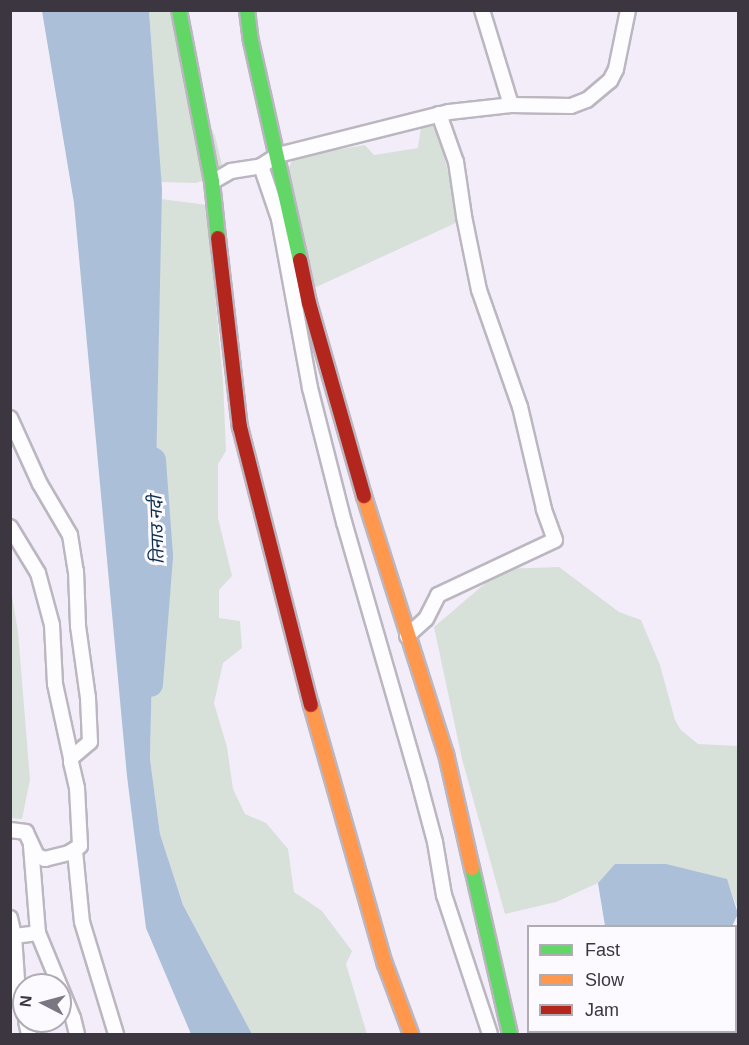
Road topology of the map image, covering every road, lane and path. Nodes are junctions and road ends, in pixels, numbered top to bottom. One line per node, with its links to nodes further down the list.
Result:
1 (179, 10): 9 (street)
2 (247, 10): 7 (street)
3 (482, 10): 5 (street)
4 (627, 10): 5 (street)
5 (511, 105): 6 (street)
6 (439, 114): 7 (street); 12 (street)
7 (278, 155): 8 (street); 12 (street)
8 (261, 166): 9 (street); 24 (street)
9 (212, 182): 23 (street)
10 (10, 418): 13 (street)
11 (10, 527): 13 (street)
12 (407, 636): 25 (street)
13 (71, 758): 16 (street)
14 (10, 831): 15 (street)
15 (31, 846): 16 (street); 18 (street)
16 (75, 851): 22 (street)
17 (10, 918): 19 (street)
18 (38, 933): 19 (street); 21 (street)
19 (14, 936): 20 (street)
20 (17, 973)
21 (76, 1035)
22 (116, 1035)
23 (411, 1035)
24 (490, 1035)
25 (510, 1035)

